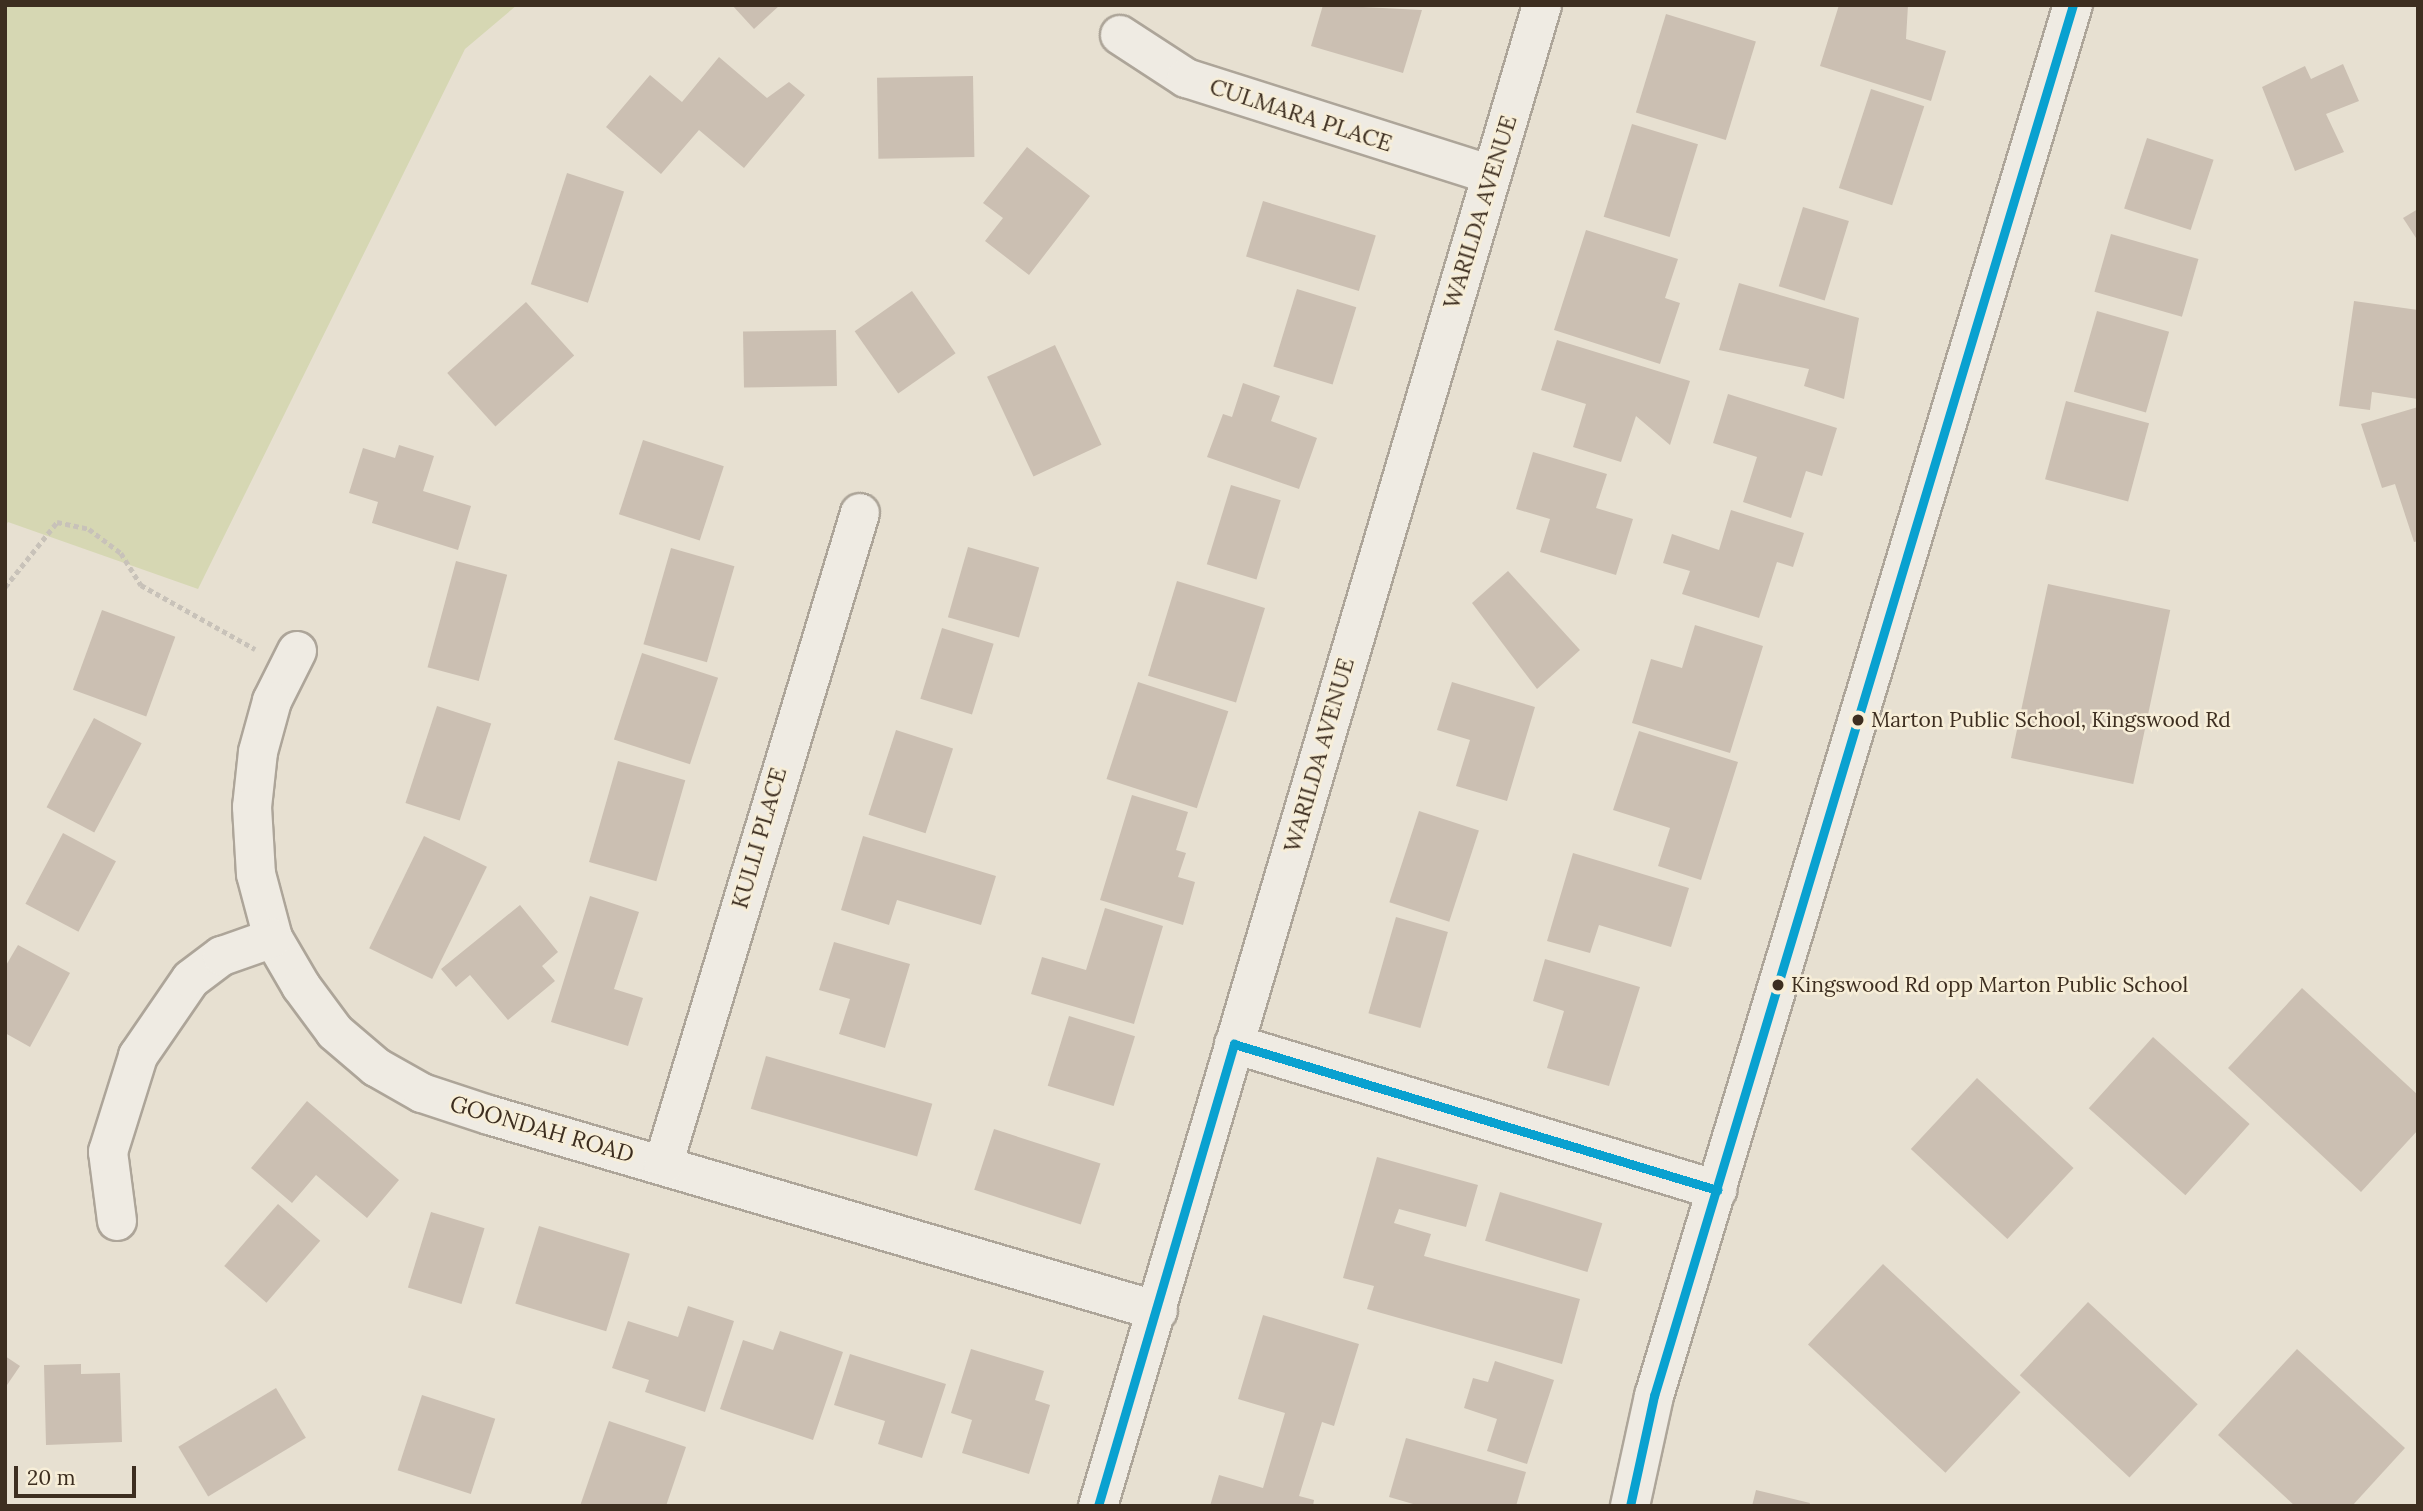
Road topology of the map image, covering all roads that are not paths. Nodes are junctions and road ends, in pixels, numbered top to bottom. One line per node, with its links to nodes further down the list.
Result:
1 (1542, 5): 4 (street, WARILDA AVENUE)
2 (2073, 5): 10 (street)
3 (1120, 35): 4 (street, CULMARA PLACE)
4 (1491, 175): 8 (street, WARILDA AVENUE)
5 (860, 513): 9 (street, KULLI PLACE)
6 (293, 659): 7 (street, GOONDAH ROAD)
7 (273, 937): 9 (street, GOONDAH ROAD); 11 (street)
8 (1234, 1044): 10 (street); 12 (street, WARILDA AVENUE)
9 (663, 1165): 12 (street, GOONDAH ROAD)
10 (1717, 1190): 14 (street)
11 (117, 1221)
12 (1158, 1311): 13 (street, WARILDA AVENUE)
13 (1098, 1506)
14 (1630, 1506)

